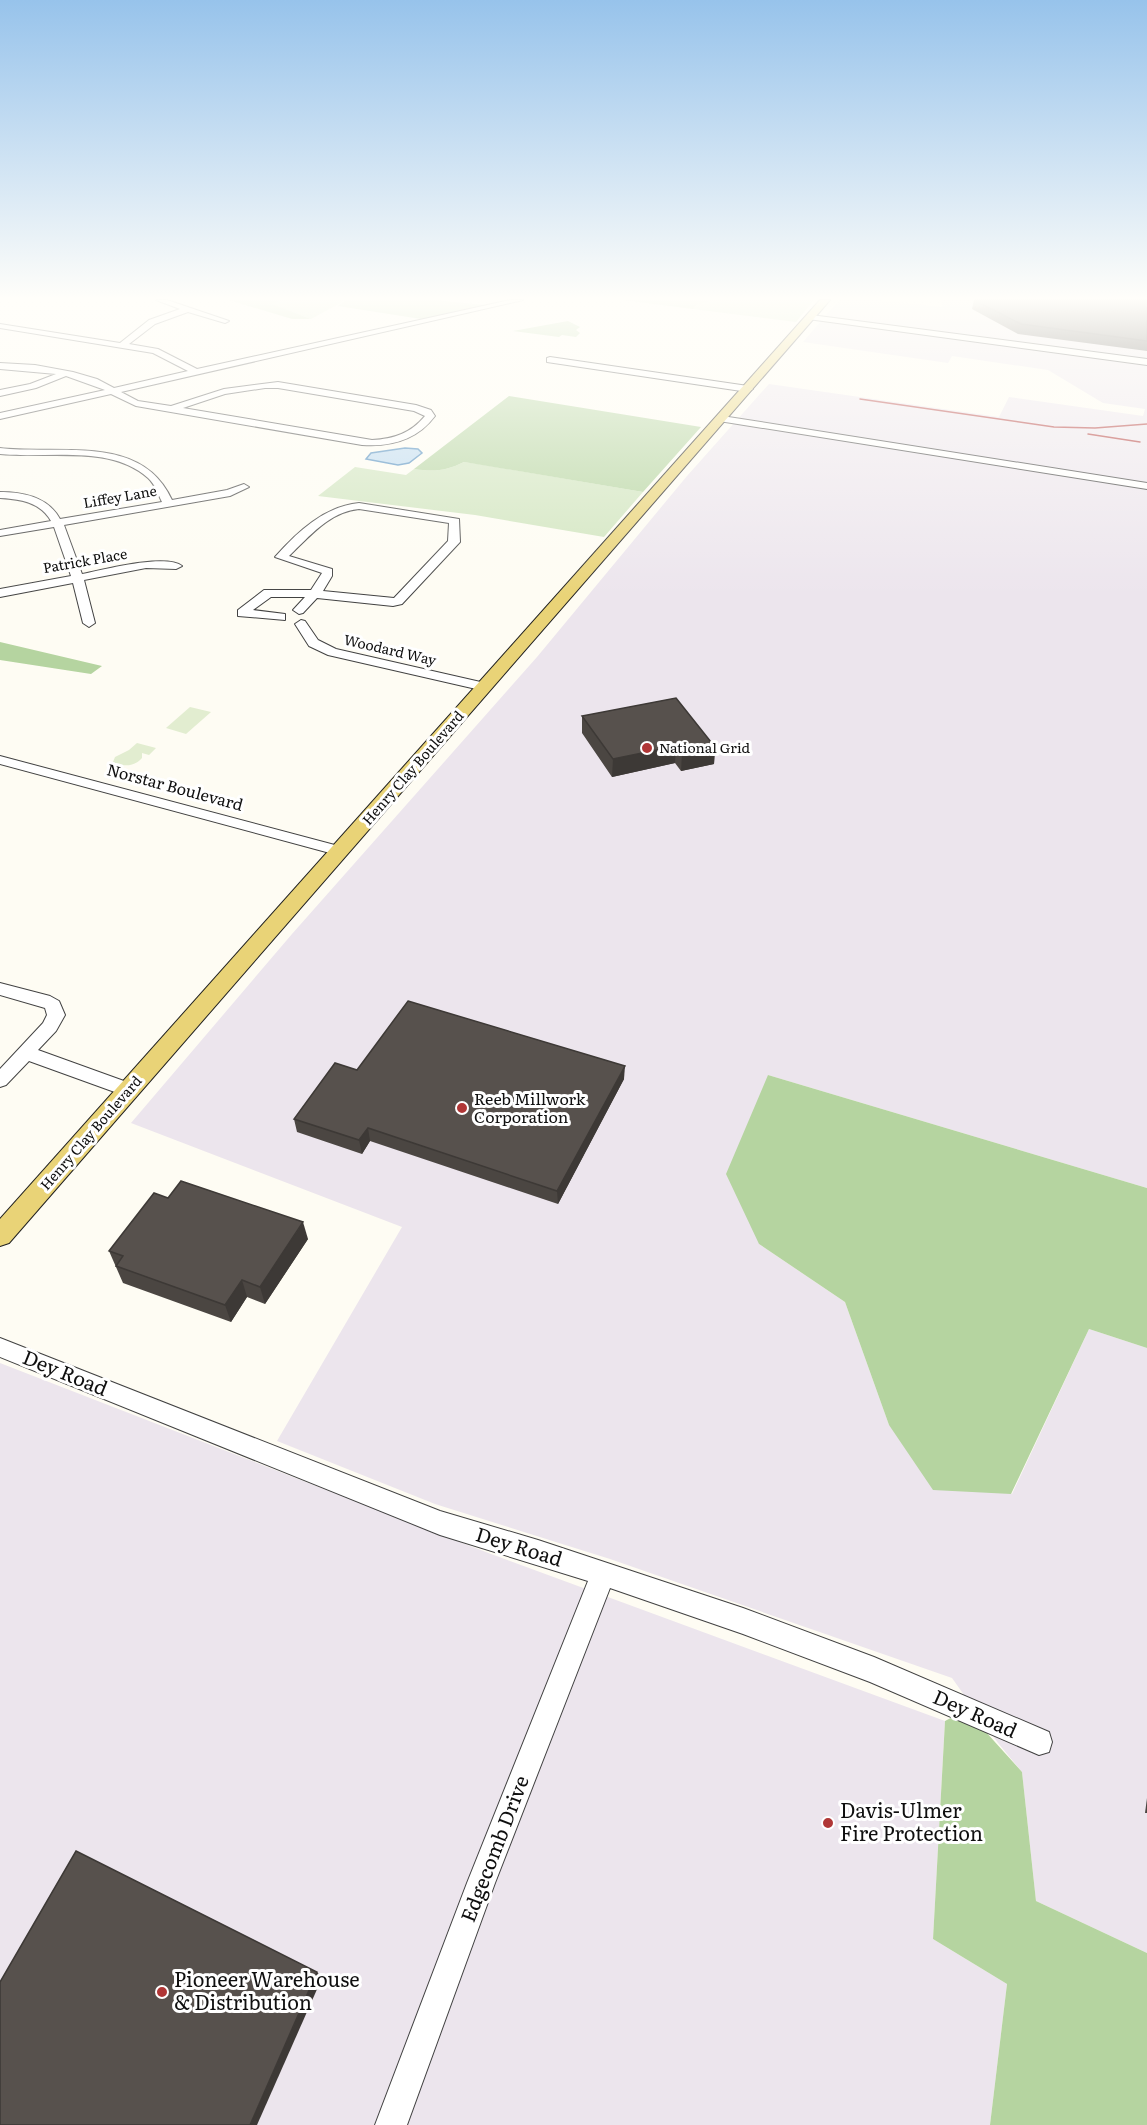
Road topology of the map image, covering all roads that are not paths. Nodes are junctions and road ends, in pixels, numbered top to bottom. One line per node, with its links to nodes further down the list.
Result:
1 (75, 399): 7 (street)
2 (124, 399): 6 (street)
3 (196, 399): 6 (street)
4 (363, 399): 6 (street)
5 (739, 399): 8 (main road, Henry Clay Boulevard)
6 (173, 409)
7 (0, 416)
8 (722, 419): 10 (street); 22 (main road, Henry Clay Boulevard)
9 (0, 451): 13 (street)
10 (1147, 486)
11 (244, 487): 13 (street, Liffey Lane)
12 (0, 495): 14 (street)
13 (168, 504): 14 (street, Liffey Lane)
14 (56, 524): 15 (street, Liffey Lane); 17 (street)
15 (0, 533)
16 (176, 566): 17 (street, Patrick Place)
17 (78, 578): 18 (street, Patrick Place); 21 (street)
18 (0, 593)
19 (314, 594): 19 (street); 20 (street); 20 (street)
20 (300, 617): 22 (street, Woodard Way)
21 (89, 623)
22 (485, 687): 24 (main road, Henry Clay Boulevard)
23 (0, 760): 24 (street, Norstar Boulevard)
24 (341, 850): 28 (main road, Henry Clay Boulevard)
25 (0, 989): 26 (street)
26 (27, 1053): 27 (street); 28 (street)
27 (0, 1080)
28 (129, 1090): 29 (main road, Henry Clay Boulevard)
29 (0, 1236)
30 (0, 1347): 31 (street, Dey Road)
31 (603, 1574): 32 (street, Dey Road); 33 (street, Edgecomb Drive)
32 (1039, 1742)
33 (391, 2125)

